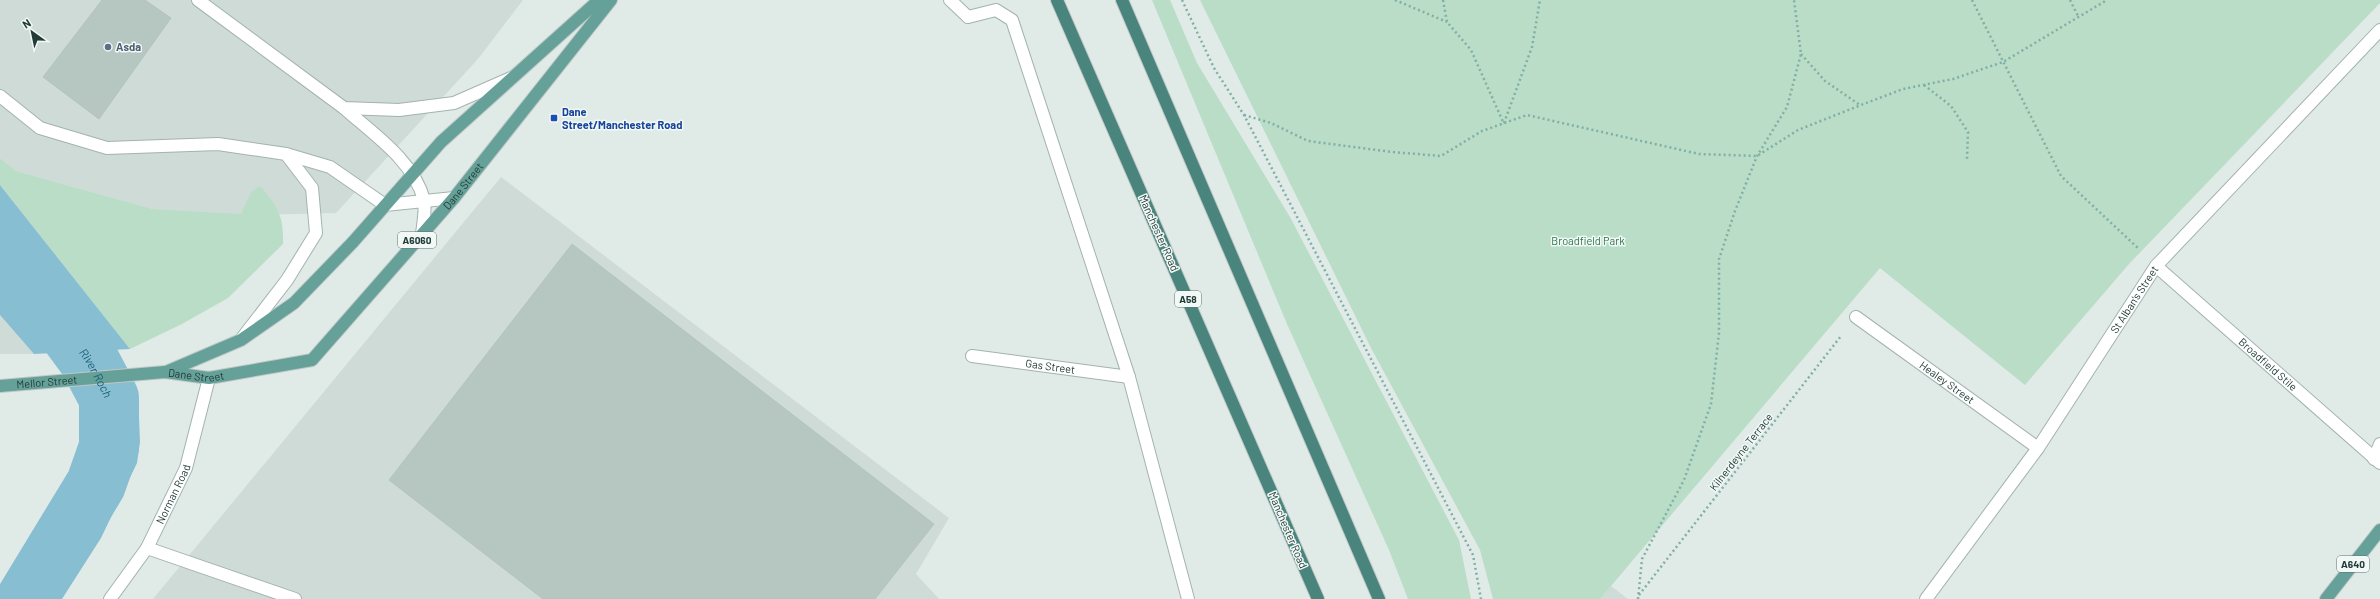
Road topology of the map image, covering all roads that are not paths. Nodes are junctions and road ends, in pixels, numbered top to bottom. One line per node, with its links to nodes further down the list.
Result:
1 (198, 0): 10 (street)
2 (599, 0): 8 (main road, Dane Street / A6060)
3 (611, 0): 13 (main road, Dane Street / A6060)
4 (950, 0): 22 (street)
5 (1057, 0): 33 (highway, Manchester Road / A58)
6 (1122, 0): 34 (highway)
7 (2380, 30): 17 (street, St Alban's Street)
8 (514, 76): 10 (street); 12 (main road, Dane Street / A6060)
9 (0, 96): 11 (street)
10 (344, 108): 12 (street)
11 (286, 154): 15 (street); 19 (street)
12 (412, 175): 14 (street); 15 (main road, Dane Street / A6060)
13 (454, 198): 14 (street); 16 (main road, Dane Street / A6060)
14 (424, 201): 15 (street); 16 (street)
15 (385, 205): 19 (main road, Dane Street / A6060)
16 (422, 234): 23 (main road, Dane Street / A6060)
17 (2156, 266): 26 (street, St Alban's Street); 27 (street, Broadfield Stile)
18 (1856, 318): 26 (street, Healey Street)
19 (241, 340): 21 (main road, Dane Street / A6060)
20 (972, 356): 22 (street, Gas Street)
21 (165, 372): 23 (main road, Dane Street / A6060); 24 (main road, Mellor Street / A6060)
22 (1129, 377): 32 (street)
23 (209, 378): 29 (street, Norman Road)
24 (0, 386)
25 (2380, 444): 27 (street)
26 (2038, 448): 35 (street, St Alban's Street)
27 (2377, 461)
28 (2380, 530): 36 (main road, A640)
29 (147, 548): 30 (street, Norman Road); 31 (street)
30 (110, 599)
31 (295, 599)
32 (1188, 599)
33 (1318, 599)
34 (1378, 599)
35 (1926, 599)
36 (2326, 599)

